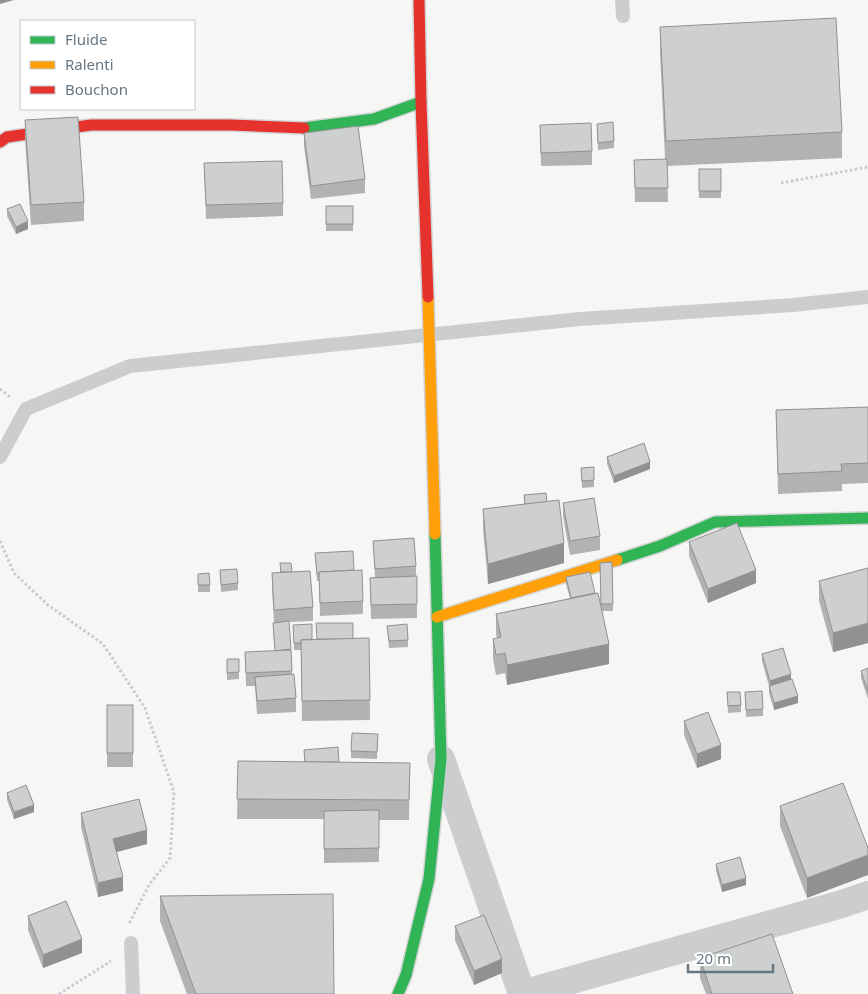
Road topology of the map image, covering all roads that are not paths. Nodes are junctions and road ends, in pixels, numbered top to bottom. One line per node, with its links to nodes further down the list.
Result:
1 (419, 0): 4 (street)
2 (622, 0): 3 (lane)
3 (623, 16)
4 (421, 102): 5 (street); 7 (street)
5 (0, 142)
6 (868, 297): 7 (lane)
7 (429, 335): 8 (lane); 10 (street)
8 (0, 457)
9 (868, 518): 10 (street)
10 (438, 617): 11 (street)
11 (441, 759): 15 (street); 16 (street)
12 (868, 895): 16 (street)
13 (131, 943): 14 (lane)
14 (133, 994)
15 (398, 994)
16 (522, 994)

